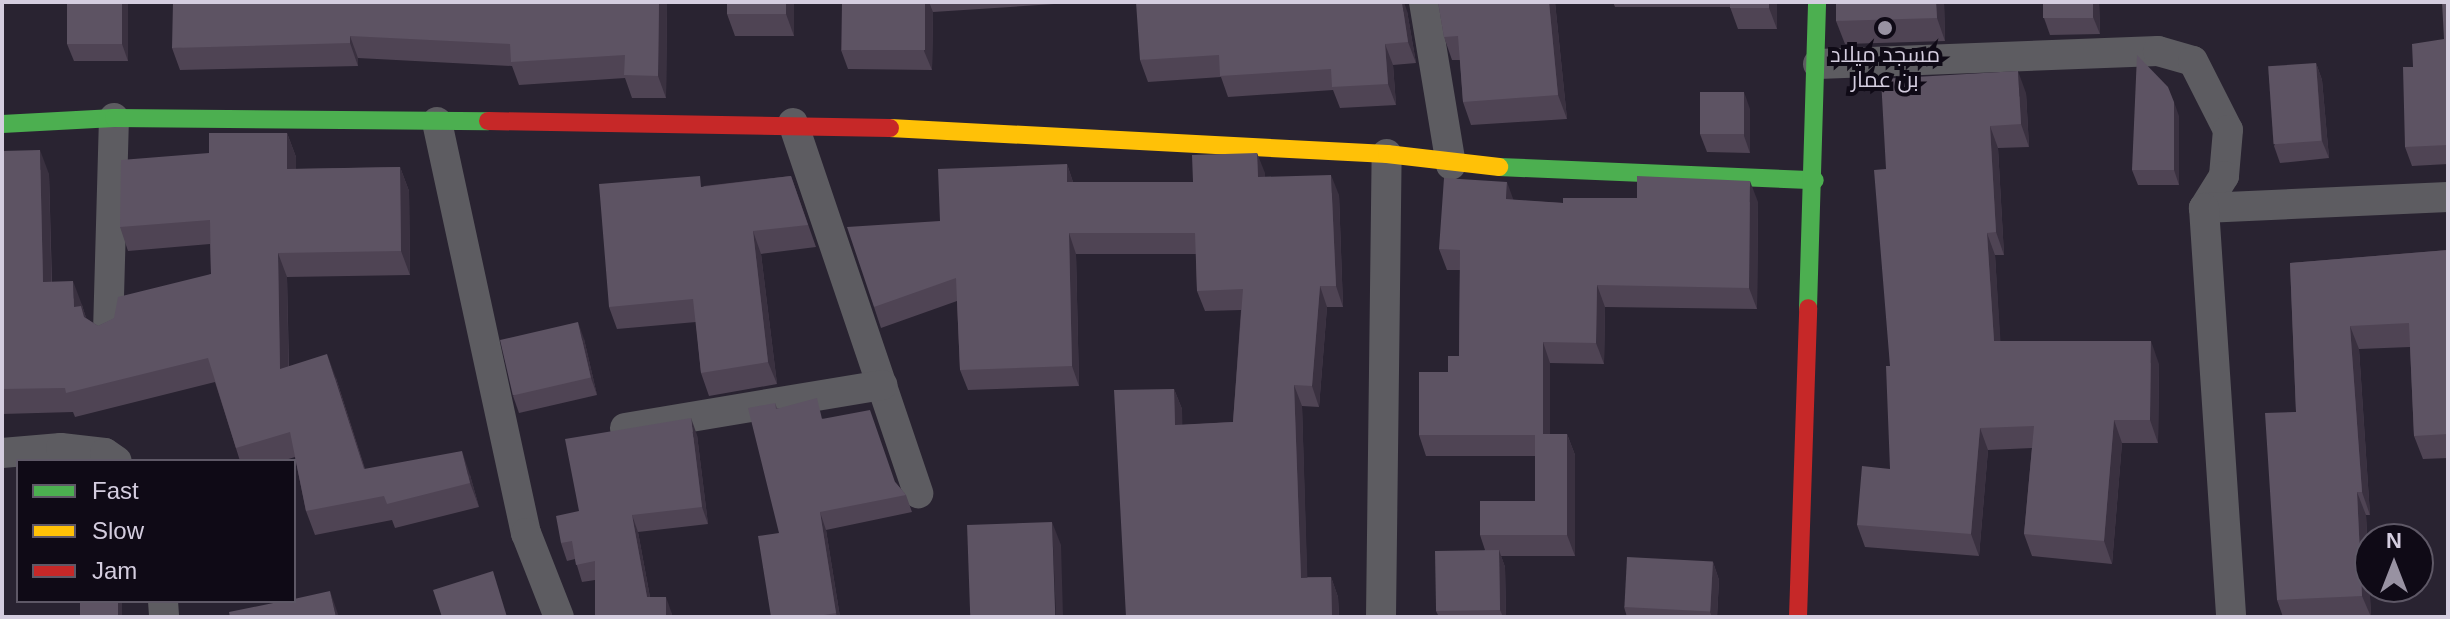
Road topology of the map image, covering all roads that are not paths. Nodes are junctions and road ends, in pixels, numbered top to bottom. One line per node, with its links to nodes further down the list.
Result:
1 (1424, 2): 9 (street)
2 (1817, 2): 3 (street)
3 (1818, 64): 10 (street); 12 (street)
4 (114, 118): 5 (street); 7 (street); 13 (street)
5 (437, 122): 6 (street); 19 (street)
6 (793, 123): 8 (street); 14 (street)
7 (2, 124)
8 (1387, 154): 9 (street); 20 (street)
9 (1451, 165): 10 (street)
10 (1815, 180): 21 (street)
11 (2448, 197): 12 (street)
12 (2204, 208): 22 (street)
13 (108, 332)
14 (882, 385): 15 (street); 18 (street)
15 (625, 428)
16 (2, 453): 17 (street)
17 (114, 459)
18 (918, 493)
19 (559, 617)
20 (1381, 617)
21 (1798, 617)
22 (2231, 617)

